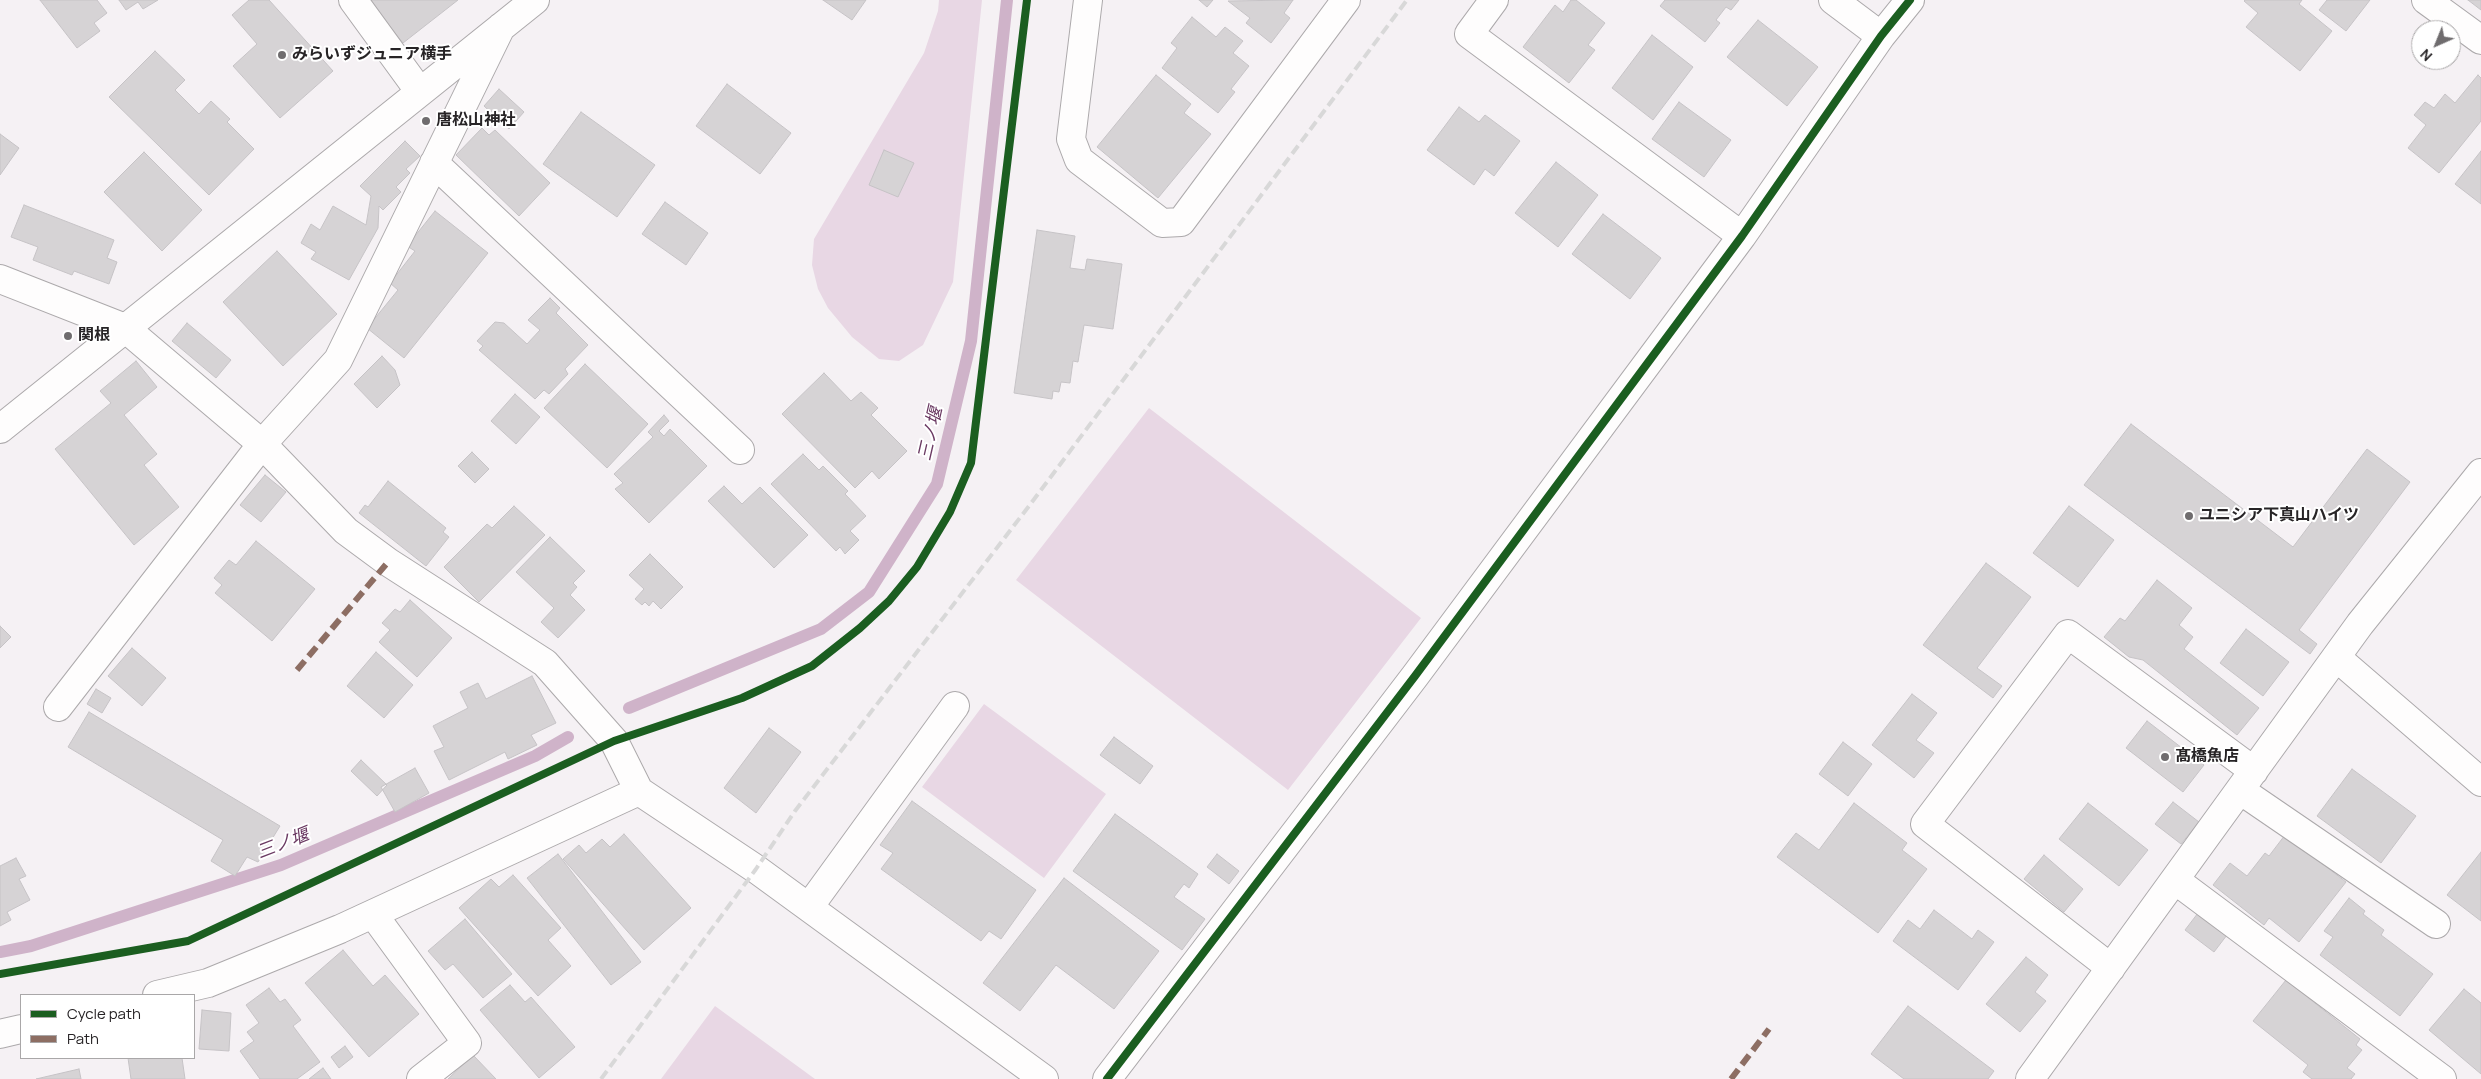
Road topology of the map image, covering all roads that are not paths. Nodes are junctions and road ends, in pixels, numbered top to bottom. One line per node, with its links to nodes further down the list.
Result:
1 (353, 0): 12 (street)
2 (535, 0): 9 (street)
3 (1088, 0): 4 (street)
4 (1346, 0)
5 (1494, 0): 14 (street)
6 (1833, 0): 10 (street)
7 (1910, 0): 10 (street)
8 (2426, 0): 11 (street)
9 (501, 27): 12 (street); 13 (street)
10 (1882, 36): 14 (street)
11 (2481, 40)
12 (420, 92): 16 (street)
13 (434, 164): 18 (street); 19 (street)
14 (1742, 236): 37 (street)
15 (0, 279): 16 (street)
16 (124, 328): 17 (street); 18 (street)
17 (0, 429)
18 (262, 444): 23 (street); 26 (street)
19 (740, 450)
20 (2481, 473): 21 (street)
21 (2336, 658): 24 (street); 25 (street)
22 (955, 706): 28 (street)
23 (58, 707)
24 (2247, 780): 27 (street); 30 (street); 31 (street)
25 (2481, 782)
26 (640, 791): 28 (street); 29 (street)
27 (2174, 880): 31 (street); 39 (street)
28 (809, 907): 36 (street)
29 (373, 914): 32 (street); 35 (street)
30 (2436, 924)
31 (2111, 968): 38 (street)
32 (161, 994)
33 (20, 1029): 34 (street)
34 (0, 1034)
35 (421, 1079)
36 (1044, 1079)
37 (1107, 1079)
38 (2030, 1079)
39 (2442, 1079)

